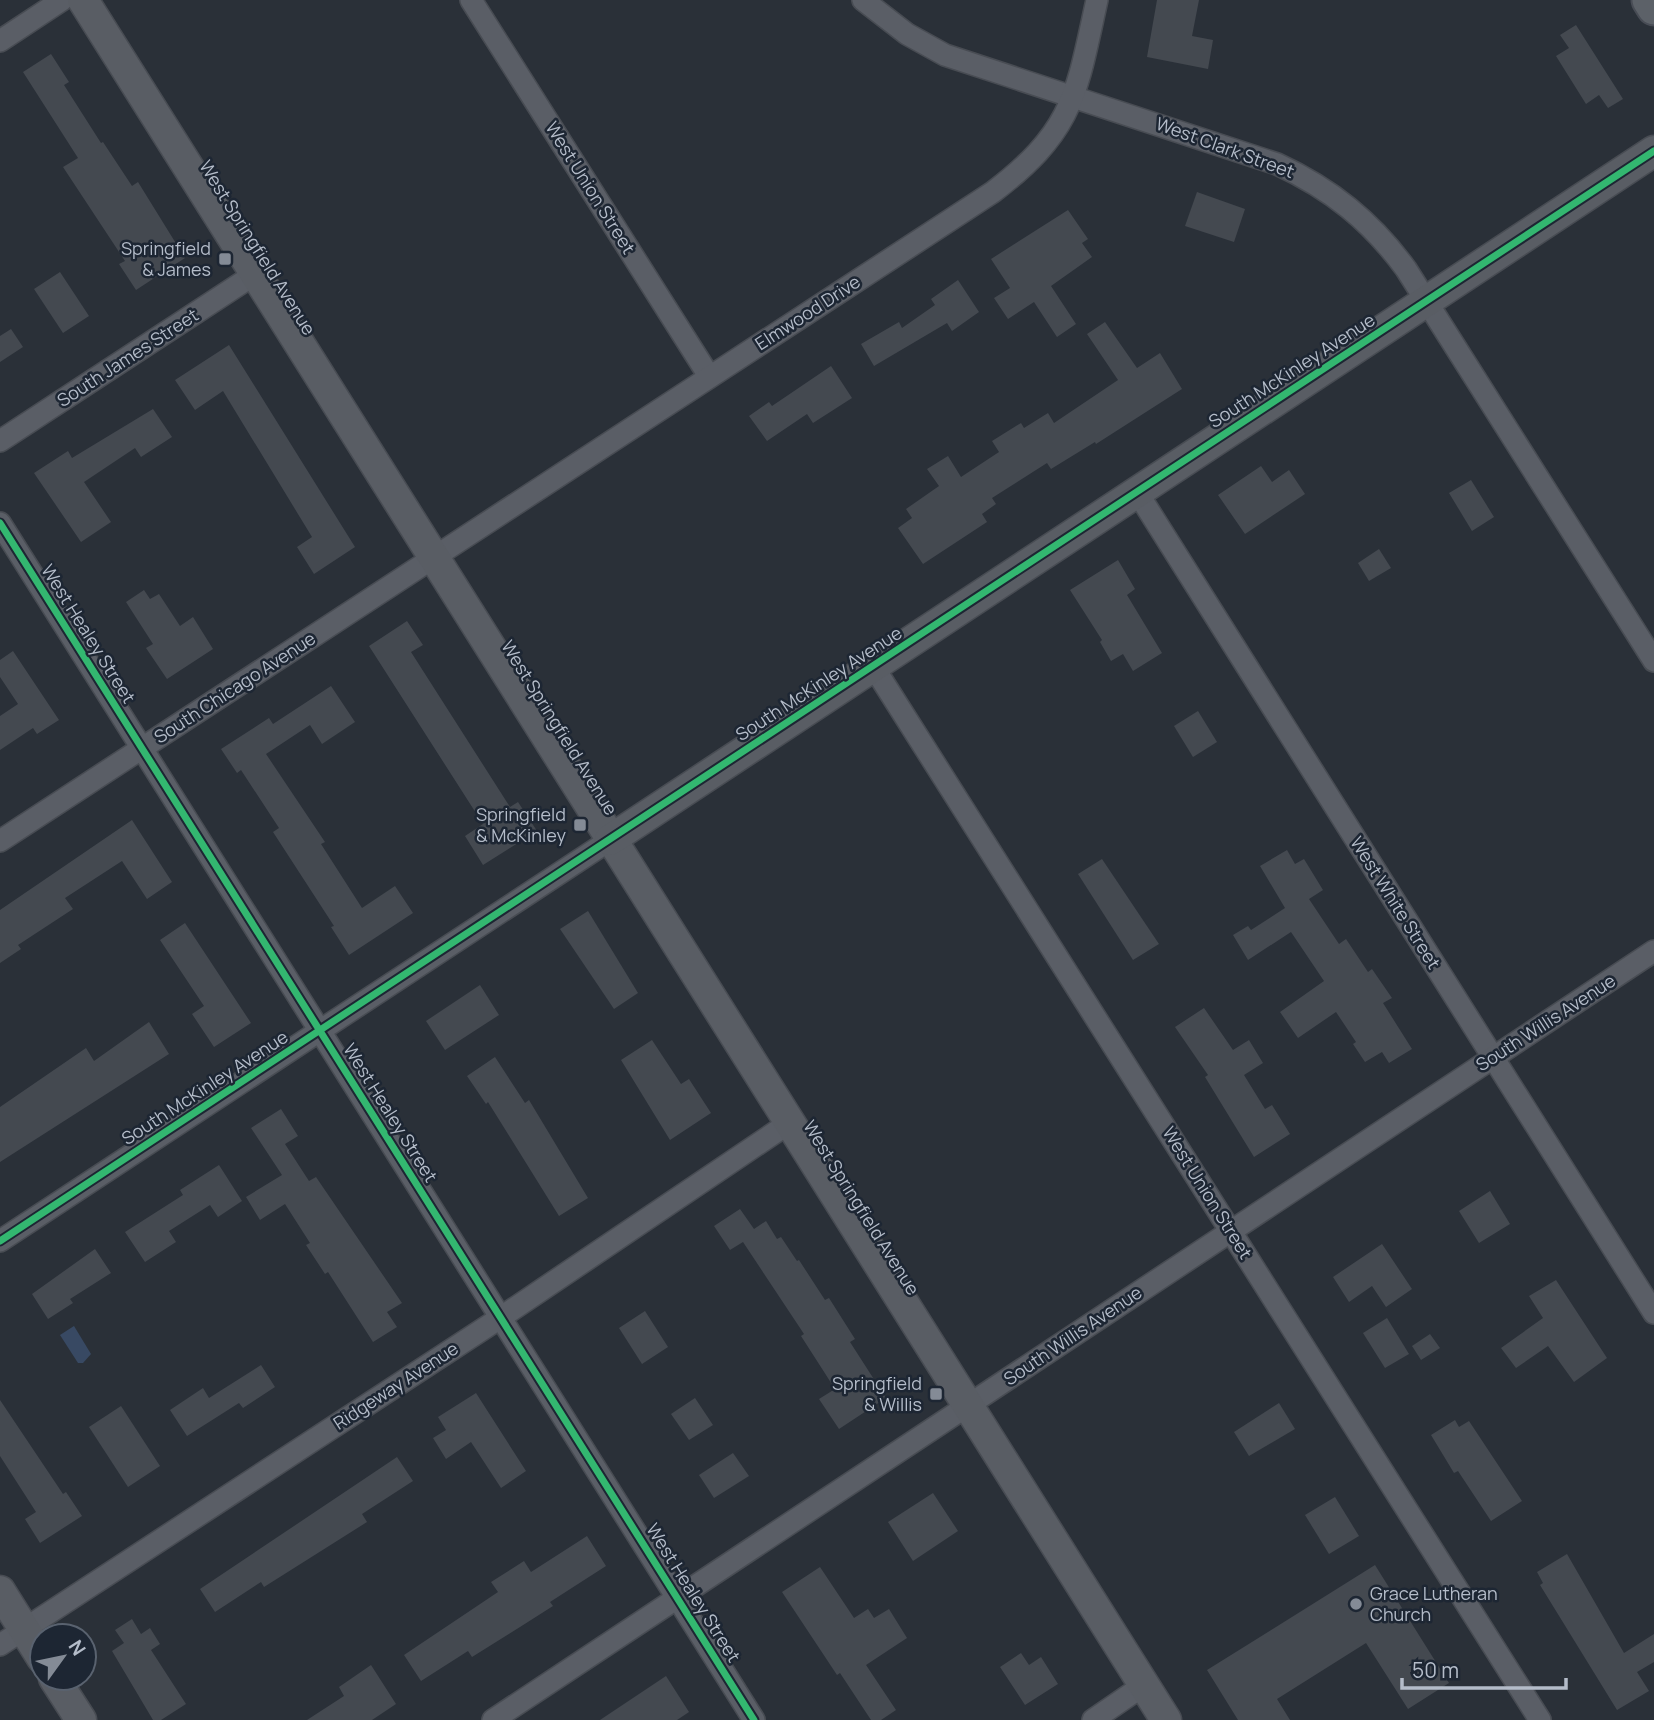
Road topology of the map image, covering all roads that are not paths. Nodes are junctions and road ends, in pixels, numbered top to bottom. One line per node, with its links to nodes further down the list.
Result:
1 (62, 0): 8 (street)
2 (83, 0): 11 (main road, West Springfield Avenue)
3 (471, 0): 13 (street, West Union Street)
4 (863, 0): 9 (street, West Clark Street)
5 (1097, 0): 9 (street, Elmwood Drive)
6 (1649, 0): 7 (main road)
7 (1654, 8)
8 (0, 41)
9 (1074, 97): 12 (street, West Clark Street); 13 (street, Elmwood Drive)
10 (1654, 151): 12 (main road, South McKinley Avenue)
11 (255, 274): 14 (street, South James Street); 17 (main road, West Springfield Avenue)
12 (1426, 301): 15 (main road, South McKinley Avenue); 18 (street, West Clark Street)
13 (709, 376): 17 (street, Elmwood Drive)
14 (0, 441)
15 (1137, 492): 19 (main road, South McKinley Avenue); 25 (street, West White Street)
16 (0, 523): 20 (street, West Healey Street)
17 (434, 559): 20 (street, South Chicago Avenue); 21 (main road, West Springfield Avenue)
18 (1654, 662)
19 (873, 666): 21 (main road, South McKinley Avenue); 27 (street, West Union Street)
20 (142, 748): 22 (street, South Chicago Avenue); 24 (street, West Healey Street)
21 (610, 840): 24 (street, South McKinley Avenue); 26 (main road, West Springfield Avenue)
22 (0, 841)
23 (1654, 951): 25 (street, South Willis Avenue)
24 (320, 1032): 28 (street, South McKinley Avenue); 30 (street, West Healey Street)
25 (1493, 1058): 27 (street, South Willis Avenue); 29 (street, West White Street)
26 (789, 1123): 30 (street, Ridgeway Avenue); 31 (main road, West Springfield Avenue)
27 (1231, 1231): 31 (street, South Willis Avenue); 43 (street, West Union Street)
28 (0, 1241)
29 (1654, 1313)
30 (500, 1318): 33 (street, West Healey Street); 34 (street, Ridgeway Avenue)
31 (967, 1406): 33 (street, South Willis Avenue); 36 (main road, West Springfield Avenue)
32 (0, 1591): 34 (main road)
33 (677, 1598): 39 (street, South Willis Avenue); 40 (street, West Healey Street)
34 (12, 1637): 35 (main road)
35 (28, 1648)
36 (1144, 1685): 41 (street); 42 (main road, West Springfield Avenue)
37 (63, 1692): 38 (main road)
38 (81, 1720)
39 (493, 1720)
40 (754, 1720)
41 (1093, 1720)
42 (1166, 1720)
43 (1539, 1720)

